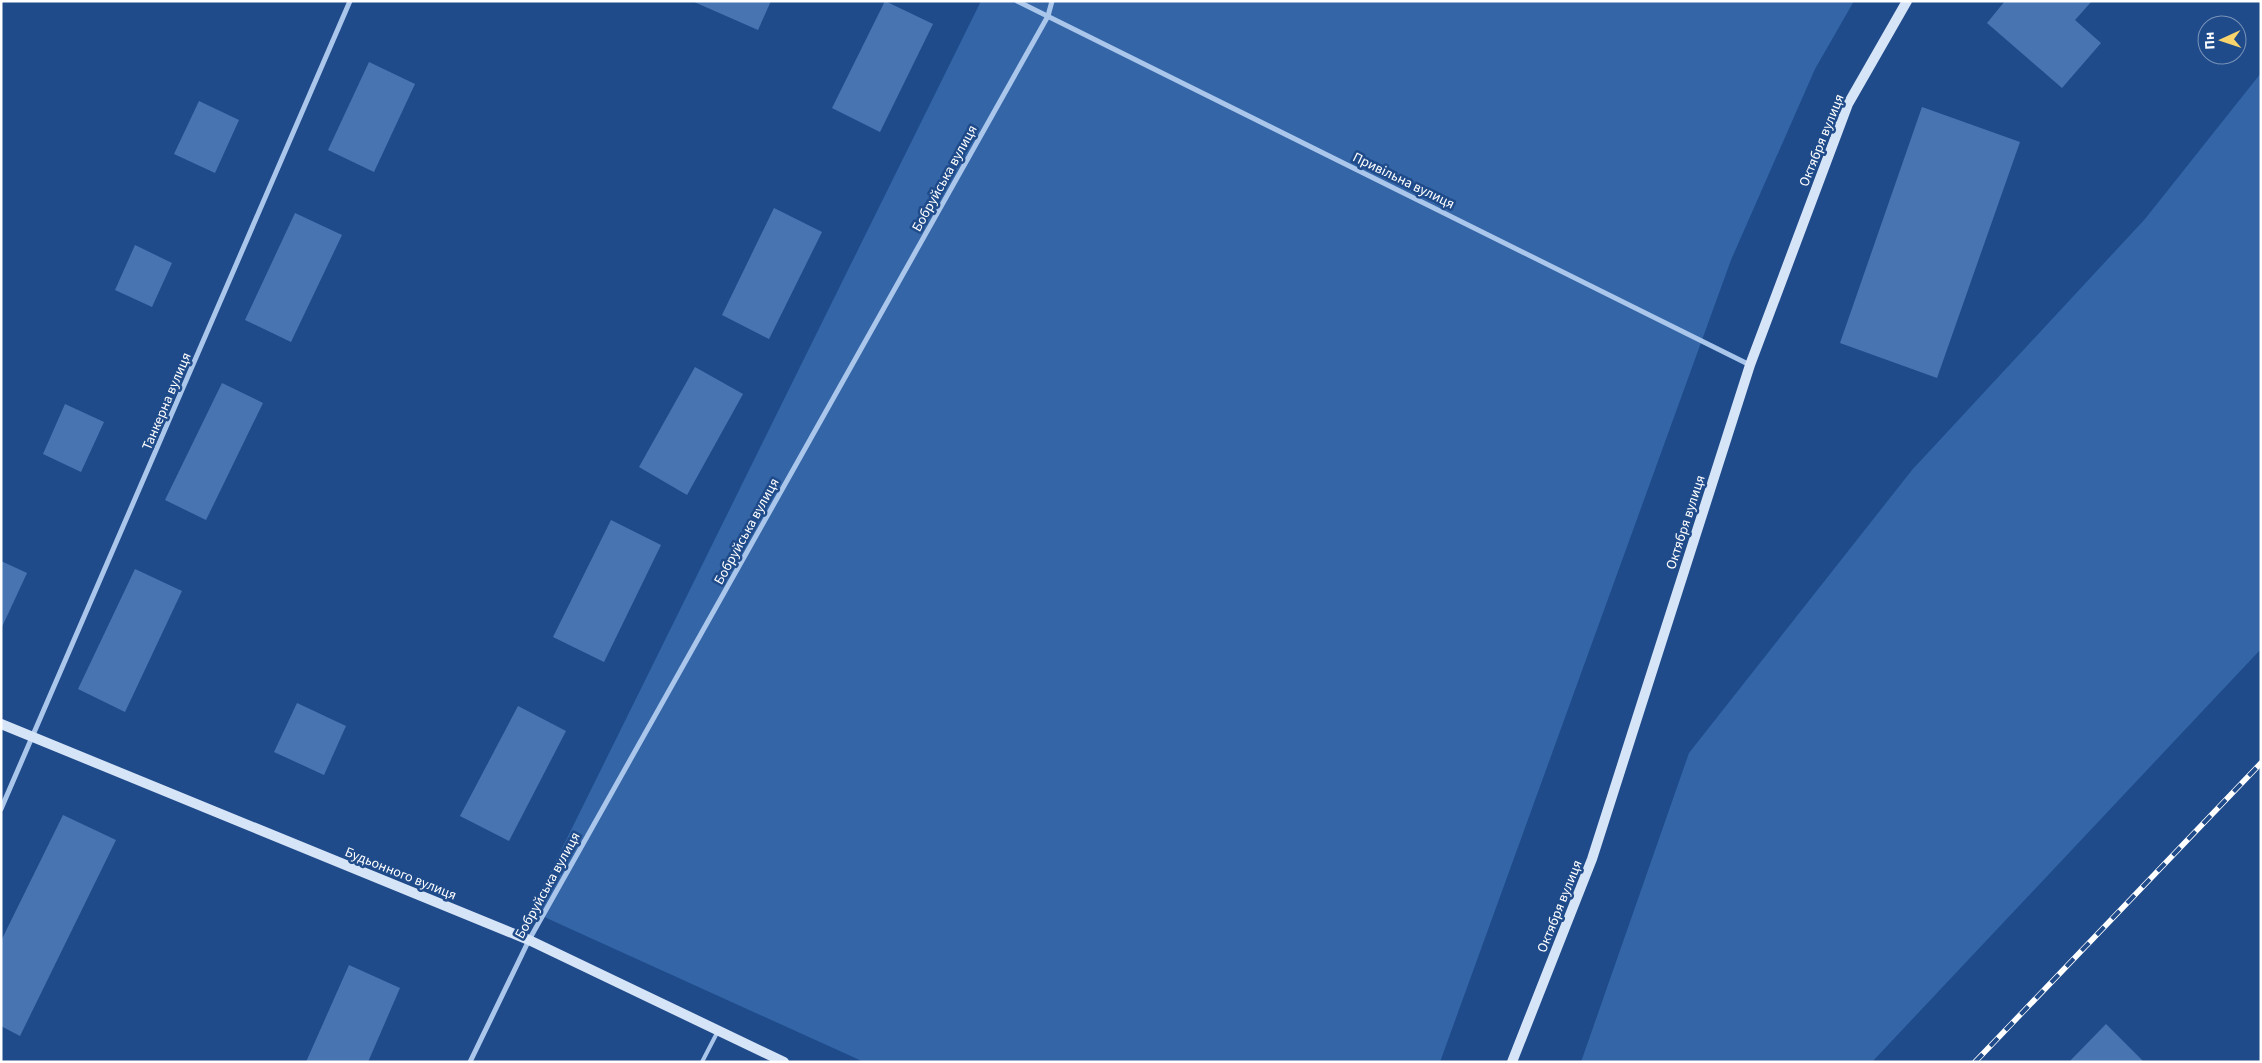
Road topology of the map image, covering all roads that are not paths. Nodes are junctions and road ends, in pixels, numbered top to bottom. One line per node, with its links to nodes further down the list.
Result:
1 (350, 1): 8 (street, Танкерна вулиця)
2 (1017, 1): 5 (street, Привільна вулиця)
3 (1052, 1): 5 (street)
4 (1907, 1): 6 (main road, Октября вулиця)
5 (1048, 16): 6 (street, Привільна вулиця); 10 (street, Бобруйська вулиця)
6 (1750, 365): 15 (main road, Октября вулиця)
7 (1, 724): 8 (main road, Будьонного вулиця)
8 (34, 737): 9 (street, Танкерна вулиця); 10 (main road, Будьонного вулиця)
9 (1, 809)
10 (529, 940): 11 (main road, Будьонного вулиця); 12 (street, Бобруйська вулиця)
11 (718, 1031): 13 (lane); 14 (main road, Будьонного вулиця)
12 (470, 1062)
13 (702, 1062)
14 (784, 1062)
15 (1512, 1062)

